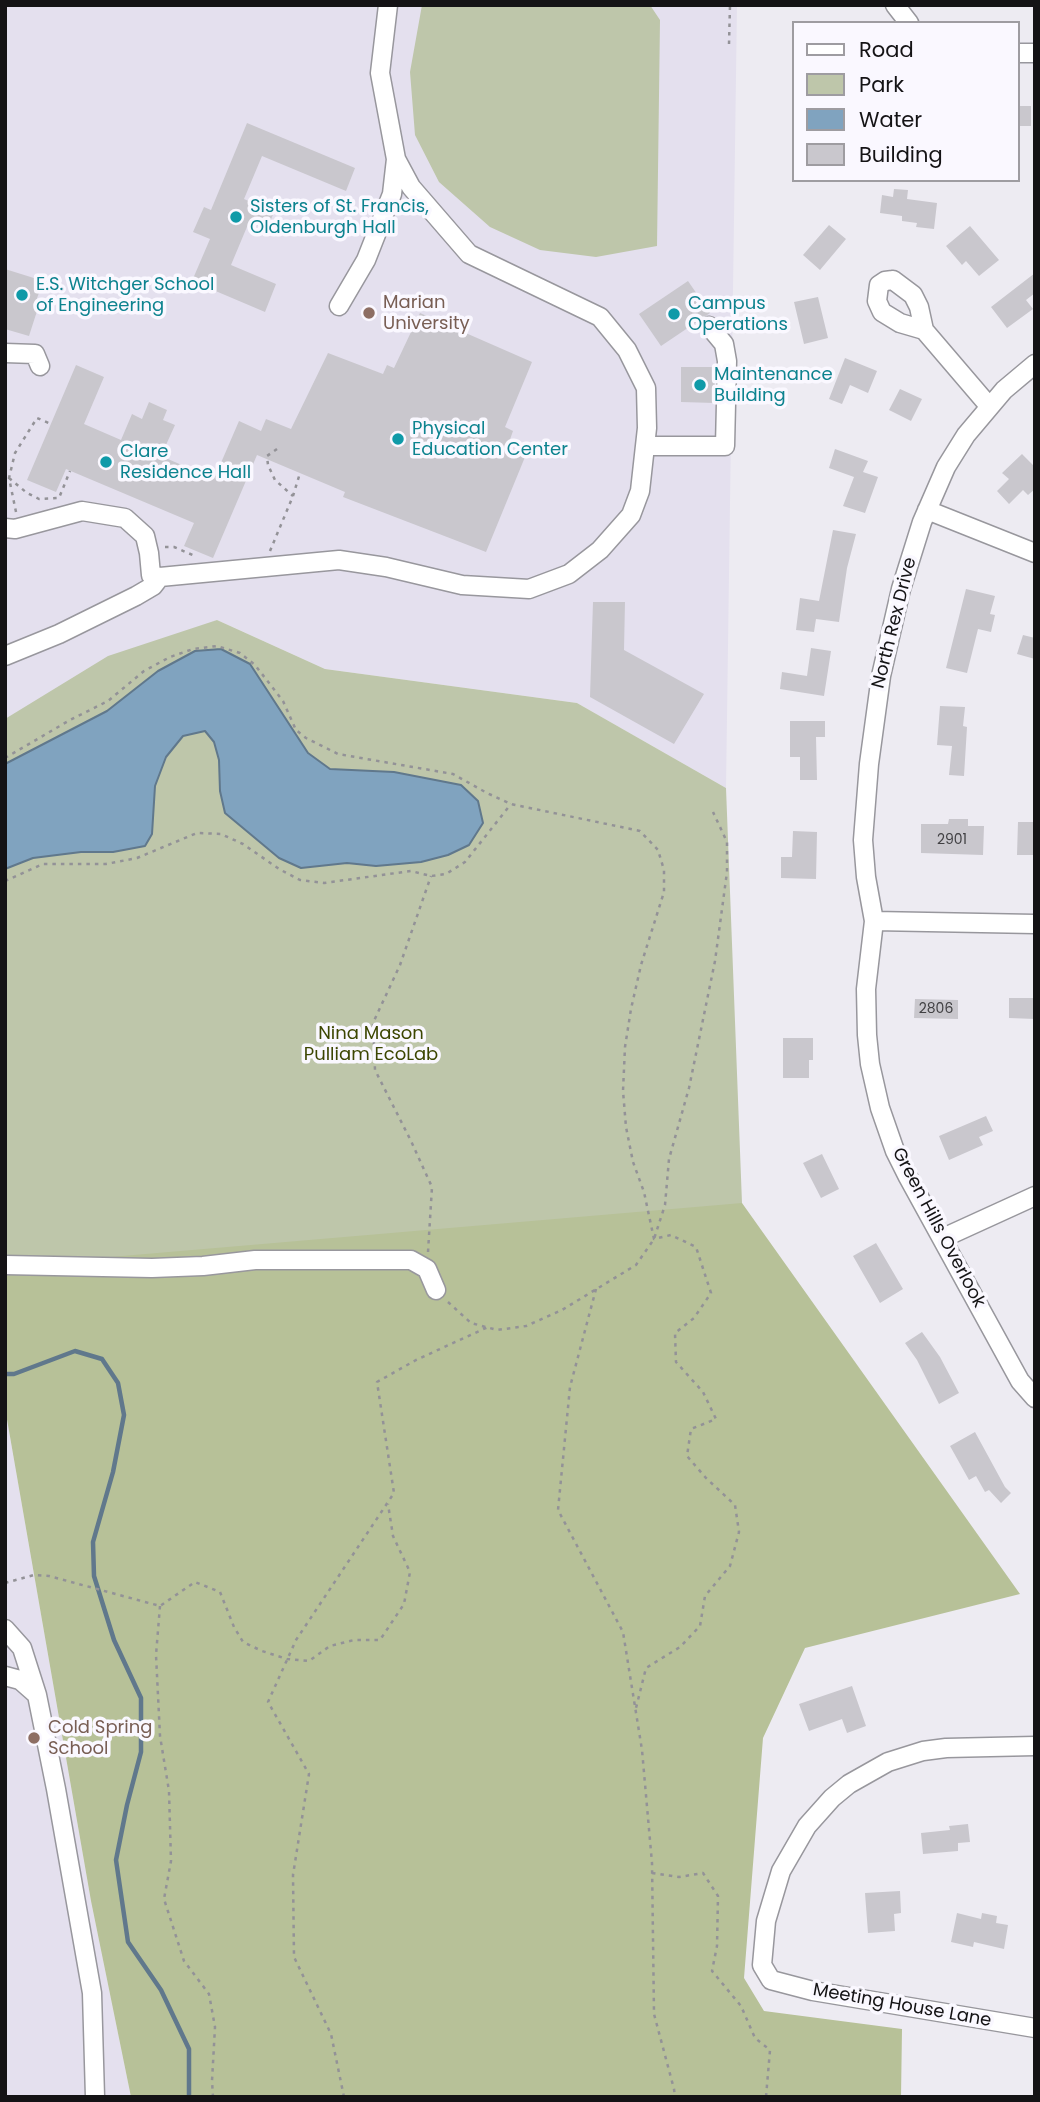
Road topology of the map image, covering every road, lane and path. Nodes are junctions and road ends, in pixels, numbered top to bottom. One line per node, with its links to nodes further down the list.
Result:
1 (388, 5): 6 (street)
2 (730, 5): 5 (path)
3 (895, 5): 4 (street)
4 (907, 21)
5 (729, 44)
6 (396, 159): 7 (street); 15 (street)
7 (339, 306)
8 (709, 326): 15 (street)
9 (924, 330): 13 (street)
10 (5, 353): 12 (street)
11 (1035, 364): 13 (street, North Rex Drive)
12 (40, 366)
13 (989, 406): 21 (street, North Rex Drive)
14 (51, 425): 19 (path)
15 (645, 446): 27 (street)
16 (277, 449): 20 (path)
17 (70, 471): 19 (path)
18 (300, 473): 20 (path)
19 (9, 478): 22 (path)
20 (293, 496): 25 (path)
21 (927, 510): 24 (street); 34 (street, North Rex Drive)
22 (11, 524): 27 (street)
23 (159, 547): 26 (path)
24 (1035, 553)
25 (267, 556)
26 (197, 557)
27 (160, 576): 28 (street)
28 (5, 656)
29 (6, 756): 30 (path)
30 (511, 804): 32 (path); 38 (path)
31 (713, 812): 38 (path)
32 (431, 876): 33 (path); 40 (path)
33 (5, 881)
34 (874, 921): 35 (street); 37 (street, Green Hills Overlook)
35 (1035, 924)
36 (1035, 1196): 37 (street)
37 (943, 1238): 44 (street, Green Hills Overlook)
38 (654, 1239): 41 (path); 52 (path)
39 (5, 1265): 40 (street)
40 (427, 1269): 42 (street)
41 (596, 1289): 43 (path); 52 (path)
42 (436, 1290): 43 (path)
43 (488, 1327): 45 (path)
44 (1035, 1398)
45 (387, 1504): 49 (path); 49 (path)
46 (5, 1583): 47 (path)
47 (160, 1606): 49 (path); 57 (path)
48 (5, 1629): 51 (street)
49 (287, 1659): 58 (path)
50 (5, 1676): 51 (street)
51 (37, 1695): 56 (street)
52 (636, 1708): 54 (path)
53 (1035, 1746): 55 (street, Meeting House Lane)
54 (652, 1873): 59 (path); 60 (path)
55 (1035, 2028)
56 (95, 2097)
57 (214, 2097)
58 (344, 2097)
59 (675, 2097)
60 (765, 2097)

